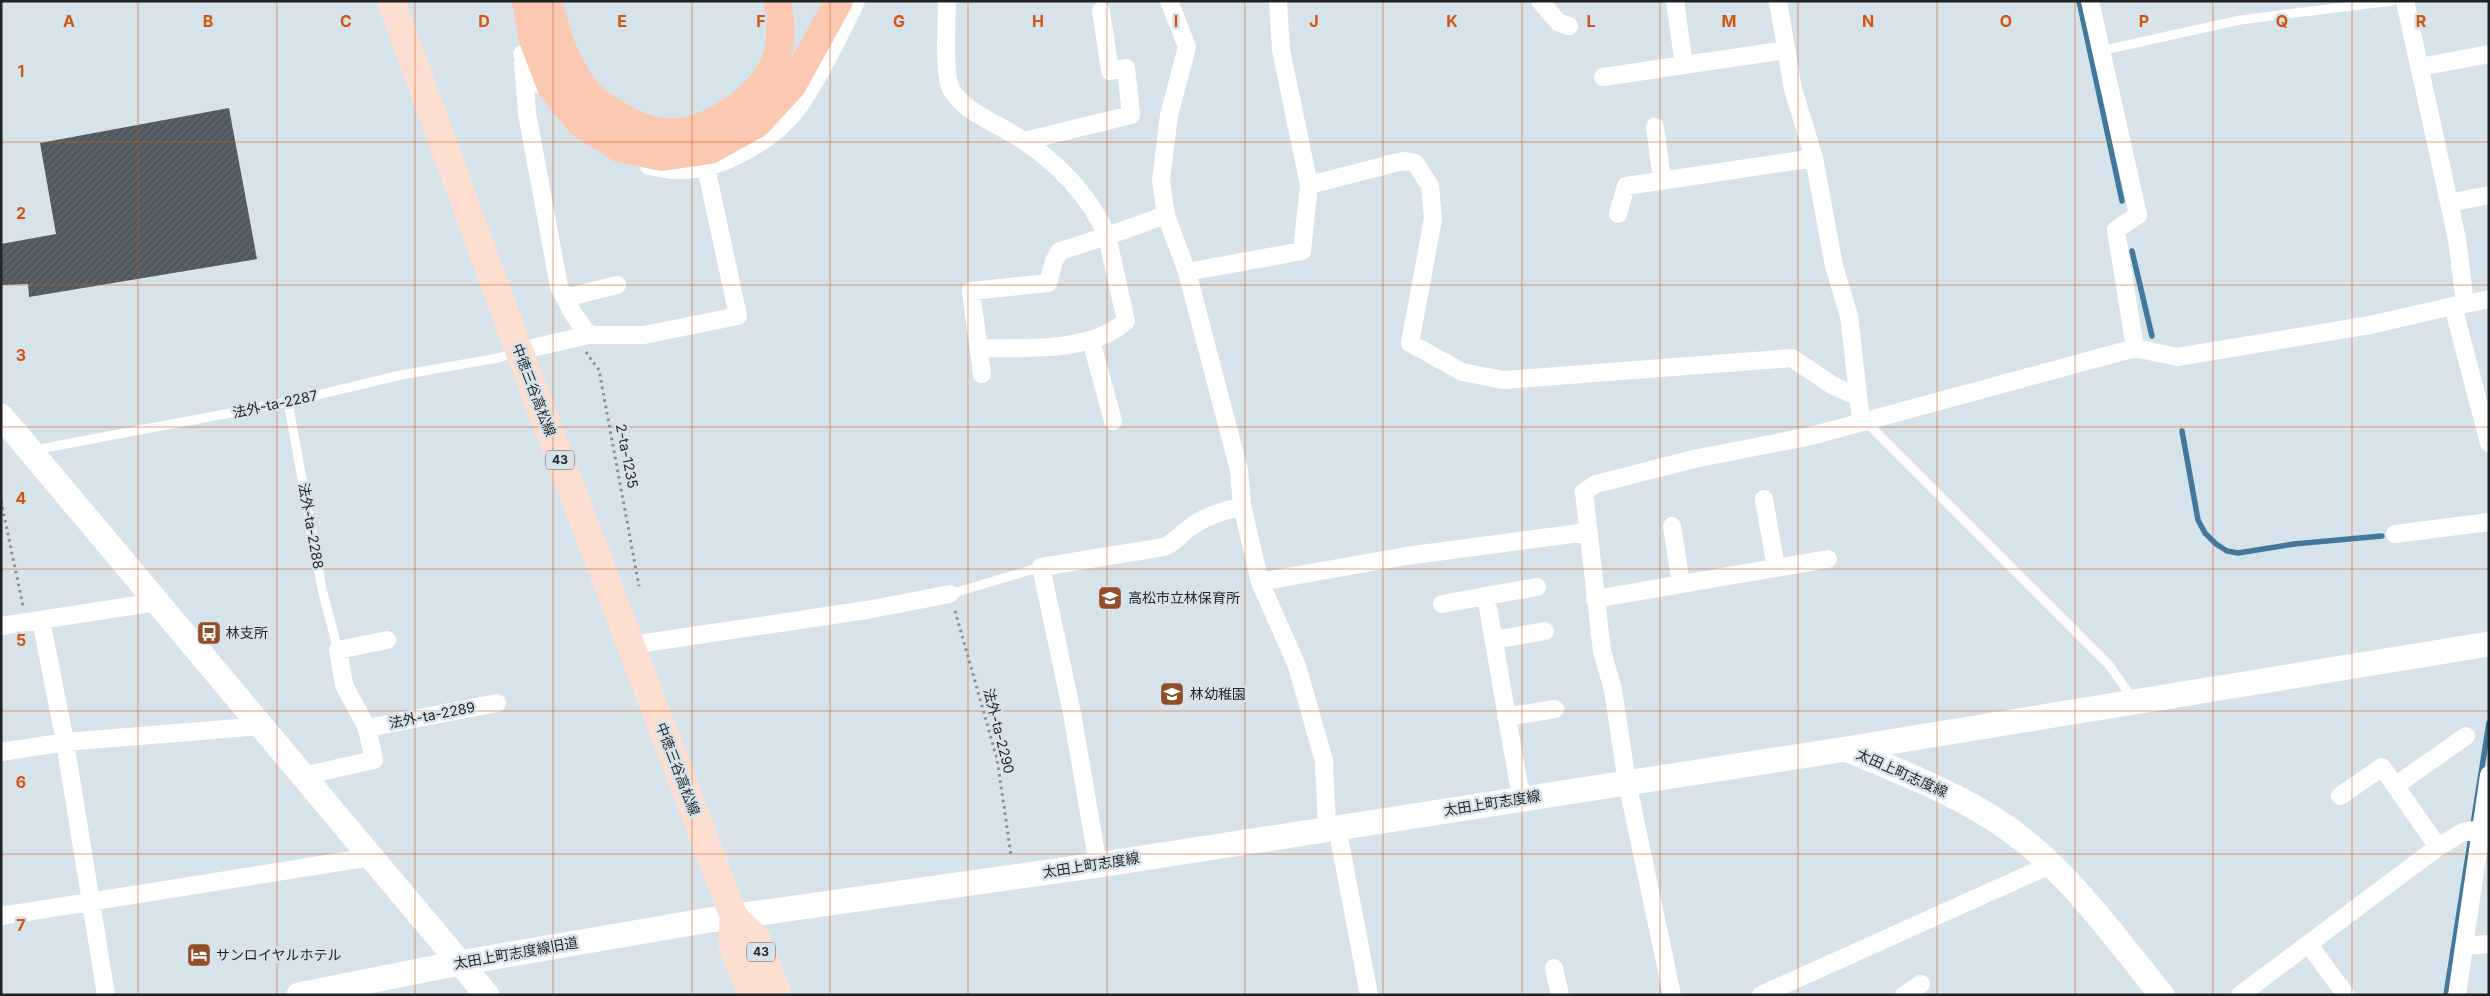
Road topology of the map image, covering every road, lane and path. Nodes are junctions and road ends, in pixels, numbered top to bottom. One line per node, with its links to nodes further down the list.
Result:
1 (391, 1): 46 (main road, 中徳三谷高松線 / 43)
2 (514, 1): 21 (street)
3 (526, 1): 6 (highway)
4 (548, 1): 5 (highway)
5 (777, 1)
6 (839, 1)
7 (856, 1): 29 (street)
8 (947, 1): 27 (street)
9 (1169, 1): 35 (street)
10 (1278, 1): 31 (street)
11 (1540, 1): 18 (street)
12 (1675, 1): 23 (street)
13 (1778, 1): 19 (street)
14 (2090, 1): 20 (street)
15 (2392, 1): 20 (lane)
16 (2405, 1): 24 (street)
17 (1101, 11): 27 (street)
18 (1569, 26)
19 (1786, 50): 23 (street); 28 (street)
20 (2100, 51): 45 (street)
21 (522, 54): 29 (street); 39 (street)
22 (2489, 54): 24 (street)
23 (1684, 65): 25 (street)
24 (2420, 67): 33 (street)
25 (1603, 77)
26 (1655, 127): 30 (street)
27 (1024, 141): 36 (street)
28 (1814, 158): 30 (street); 48 (street)
29 (706, 167): 42 (street)
30 (1662, 180): 34 (street)
31 (1309, 185): 37 (street); 48 (street)
32 (2489, 195): 33 (street)
33 (2449, 203): 41 (street)
34 (1618, 214)
35 (1166, 215): 36 (street); 37 (street)
36 (1107, 236): 43 (street); 44 (street)
37 (1187, 272): 57 (street)
38 (617, 285): 39 (street)
39 (565, 298): 42 (street)
40 (2489, 299): 41 (street)
41 (2459, 305): 45 (street); 53 (street)
42 (582, 336): 46 (street); 67 (path, 2-ta-1235)
43 (1091, 340): 44 (street); 51 (street)
44 (978, 348): 47 (street)
45 (2135, 348): 52 (street)
46 (519, 351): 49 (lane, 法外-ta-2287); 80 (main road, 中徳三谷高松線 / 43)
47 (982, 374)
48 (1858, 396): 52 (street)
49 (288, 402): 54 (lane, 法外-ta-2287); 81 (lane, 法外-ta-2288)
50 (1, 416): 54 (street)
51 (1113, 421)
52 (1863, 421): 60 (street); 82 (lane)
53 (2489, 443)
54 (30, 450): 72 (street)
55 (1764, 499): 64 (street)
56 (1, 501): 74 (path)
57 (1242, 506): 63 (street); 65 (street)
58 (2489, 522): 61 (street)
59 (1672, 526): 66 (street)
60 (1587, 532): 65 (street); 71 (street)
61 (2395, 534)
62 (1828, 559): 64 (street)
63 (1041, 566): 69 (lane); 103 (street)
64 (1776, 568): 66 (street)
65 (1260, 582): 98 (street)
66 (1681, 584): 71 (street)
67 (639, 586)
68 (1537, 587): 70 (street)
69 (950, 594): 80 (street); 104 (path, 法外-ta-2290)
70 (1486, 596): 73 (street); 78 (street)
71 (1595, 599): 94 (street)
72 (157, 602): 74 (street); 86 (street)
73 (1442, 604)
74 (34, 621): 75 (street); 89 (street)
75 (1, 626)
76 (1545, 631): 78 (street)
77 (387, 640): 81 (street)
78 (1494, 640): 85 (street)
79 (2489, 644): 82 (street)
80 (631, 645): 107 (main road, 中徳三谷高松線 / 43)
81 (338, 650): 87 (street)
82 (2134, 702): 90 (street)
83 (497, 703): 87 (street, 法外-ta-2289)
84 (1555, 709): 85 (street)
85 (1506, 717): 97 (street)
86 (261, 726): 89 (street); 93 (street)
87 (367, 728): 93 (street)
88 (2466, 736): 95 (street)
89 (65, 742): 91 (street); 105 (street)
90 (1846, 749): 94 (street, 太田上町志度線); 102 (street, 太田上町志度線)
91 (1, 752)
92 (2489, 775): 99 (street)
93 (302, 776): 101 (street)
94 (1627, 782): 97 (street, 太田上町志度線); 121 (street)
95 (2395, 786): 96 (street); 100 (street)
96 (2340, 796)
97 (1521, 798): 98 (street, 太田上町志度線)
98 (1332, 828): 103 (street, 太田上町志度線); 119 (street)
99 (2481, 829): 100 (street); 110 (street)
100 (2438, 848): 109 (street)
101 (370, 857): 105 (street); 111 (street)
102 (2050, 864): 122 (street); 124 (street, 太田上町志度線)
103 (1098, 865): 104 (street, 太田上町志度線)
104 (1014, 877): 107 (street, 太田上町志度線)
105 (91, 900): 106 (street); 114 (street)
106 (1, 916)
107 (734, 917): 111 (street, 太田上町志度線旧道); 117 (main road, 中徳三谷高松線 / 43); 118 (main road, 中徳三谷高松線 / 43)
108 (2489, 944): 110 (street)
109 (2309, 945): 125 (street); 126 (street)
110 (2464, 946): 127 (street)
111 (459, 963): 115 (street, 太田上町志度線旧道); 116 (street)
112 (1554, 968): 120 (street)
113 (1921, 984): 123 (street)
114 (106, 995)
115 (299, 995)
116 (487, 995)
117 (752, 995)
118 (778, 995)
119 (1369, 995)
120 (1560, 995)
121 (1672, 995)
122 (1761, 995)
123 (1904, 995)
124 (2162, 995)
125 (2240, 995)
126 (2346, 995)
127 (2457, 995)

